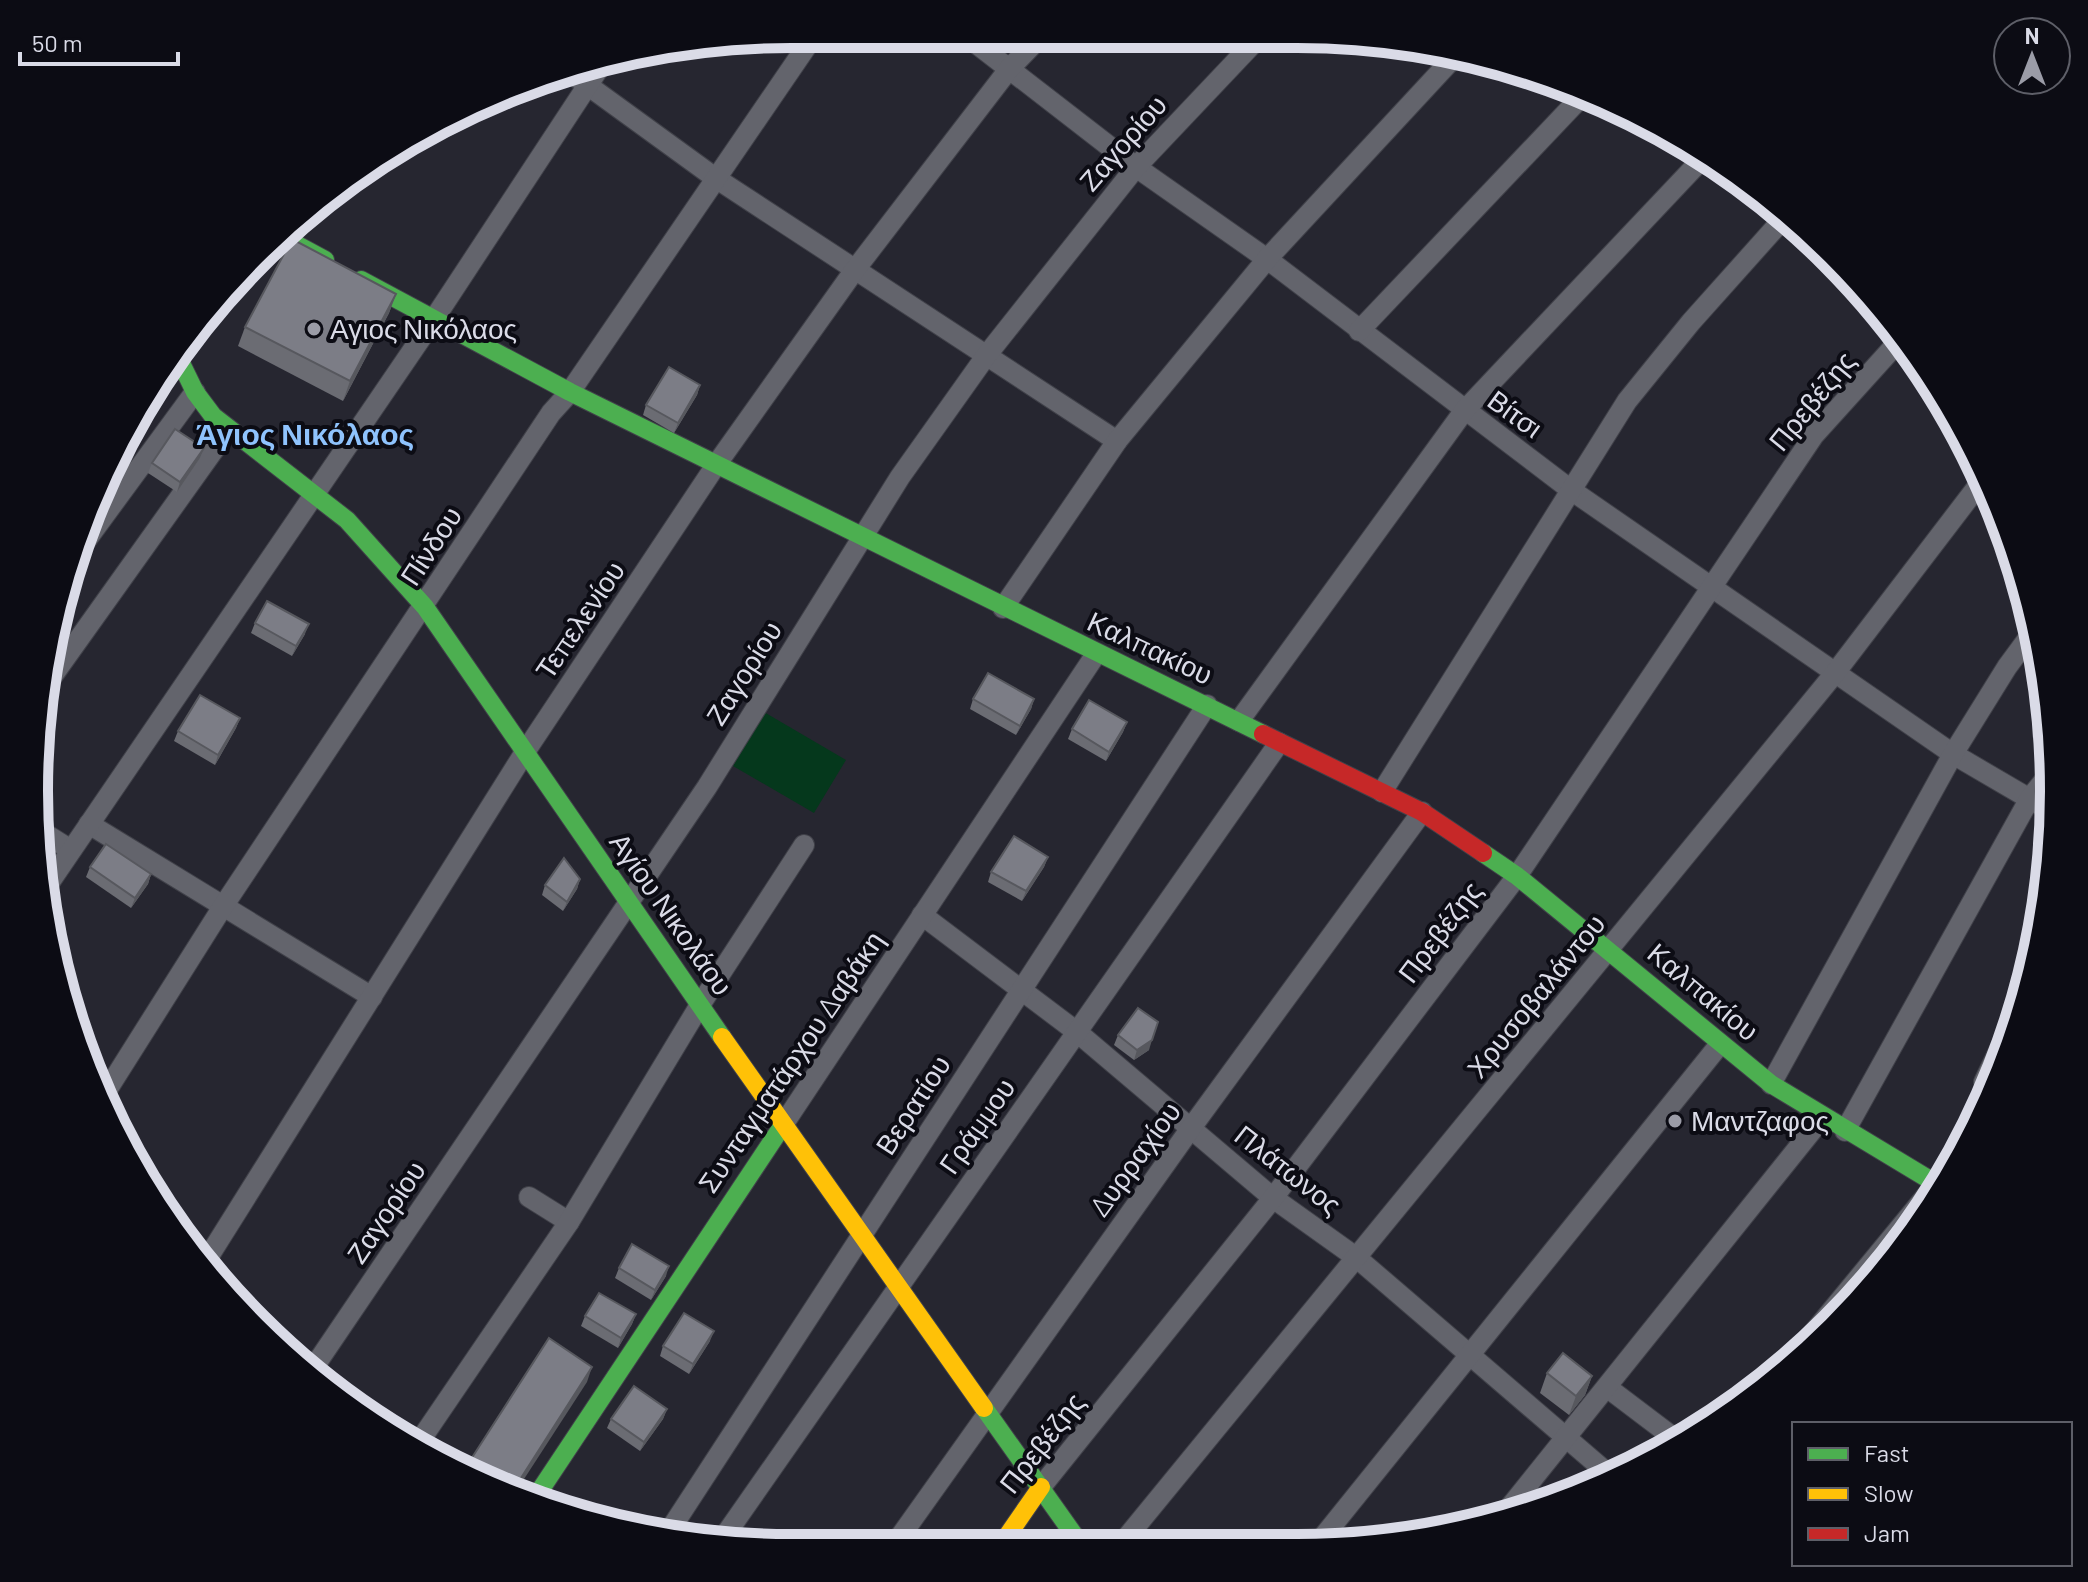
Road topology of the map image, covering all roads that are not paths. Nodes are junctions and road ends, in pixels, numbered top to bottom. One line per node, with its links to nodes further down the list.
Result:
1 (805, 48): 13 (street, Πίνδου)
2 (982, 48): 6 (street, Βίτσι)
3 (1029, 48): 6 (street, Τεπελενίου)
4 (1249, 48): 12 (street, Ζαγορίου)
5 (1448, 63): 16 (street)
6 (1009, 69): 12 (street, Βίτσι); 17 (street, Τεπελενίου)
7 (592, 75): 9 (street)
8 (580, 79): 9 (street)
9 (586, 83): 13 (street); 18 (street)
10 (1576, 103): 19 (street)
11 (1697, 165): 25 (street)
12 (1136, 167): 16 (street, Βίτσι); 21 (street, Ζαγορίου)
13 (714, 177): 17 (street); 24 (street, Πίνδου)
14 (1778, 225): 30 (street)
15 (294, 239): 18 (street, Καλπακίου)
16 (1267, 259): 19 (street, Βίτσι); 27 (street)
17 (854, 271): 21 (street); 28 (street, Τεπελενίου)
18 (434, 319): 24 (street, Καλπακίου); 31 (street)
19 (1359, 331): 25 (street, Βίτσι)
20 (1893, 348): 34 (street, Πρεβέζης)
21 (986, 356): 27 (street); 33 (street, Ζαγορίου)
22 (182, 366): 23 (street, Αγίου Νικολάου)
23 (195, 392): 26 (street, Αγίου Νικολάου); 32 (street)
24 (570, 392): 28 (street, Καλπακίου); 35 (street, Πίνδου)
25 (1464, 411): 30 (street, Βίτσι); 42 (street)
26 (228, 430): 31 (street, Αγίου Νικολάου); 39 (street)
27 (1117, 441): 36 (street)
28 (716, 465): 33 (street, Καλπακίου); 44 (street, Τεπελενίου)
29 (1975, 489): 40 (street, Χρυσοβαλάντου)
30 (1571, 490): 34 (street, Βίτσι); 47 (street)
31 (314, 491): 35 (street, Αγίου Νικολάου); 51 (street)
32 (98, 524)
33 (861, 537): 36 (street, Καλπακίου); 57 (street, Ζαγορίου)
34 (1711, 590): 40 (street, Βίτσι); 55 (street, Πρεβέζης)
35 (425, 607): 44 (street, Αγίου Νικολάου); 58 (street, Πίνδου)
36 (1003, 608): 38 (street, Καλπακίου)
37 (2025, 644): 45 (street)
38 (1096, 654): 41 (street, Καλπακίου); 59 (street, Συνταγματάρχου Δαβάκη)
39 (58, 668)
40 (1835, 673): 45 (street, Βίτσι); 60 (street, Χρυσοβαλάντου)
41 (1207, 705): 42 (street, Καλπακίου); 61 (street, Βερατίου)
42 (1239, 721): 43 (street, Καλπακίου)
43 (1279, 743): 47 (street, Καλπακίου); 64 (street, Γράμμου)
44 (525, 752): 57 (street, Αγίου Νικολάου); 62 (street, Τεπελενίου)
45 (1953, 754): 48 (street, Βίτσι); 66 (street)
46 (2040, 786): 48 (street)
47 (1382, 792): 50 (street, Καλπακίου)
48 (2030, 798): 49 (street, Βίτσι); 71 (street)
49 (2039, 804)
50 (1422, 812): 55 (street, Καλπακίου); 70 (street, Δυρραχίου)
51 (89, 824): 54 (street); 58 (street)
52 (50, 837): 54 (street)
53 (804, 845): 63 (street)
54 (71, 850): 56 (street)
55 (1517, 876): 60 (street, Καλπακίου); 74 (street, Πρεβέζης)
56 (53, 877)
57 (630, 903): 63 (street, Αγίου Νικολάου); 81 (street, Ζαγορίου)
58 (222, 908): 62 (street); 67 (street, Πίνδου)
59 (922, 915): 61 (street, Πλάτωνος); 69 (street, Συνταγματάρχου Δαβάκη)
60 (1609, 951): 65 (street, Καλπακίου); 78 (street, Χρυσοβαλάντου)
61 (1022, 990): 64 (street, Πλάτωνος); 76 (street, Βερατίου)
62 (372, 997): 77 (street, Τεπελενίου)
63 (700, 1005): 69 (street, Αγίου Νικολάου); 75 (street)
64 (1077, 1032): 70 (street, Πλάτωνος); 79 (street, Γράμμου)
65 (1720, 1044): 66 (street, Καλπακίου); 80 (street)
66 (1771, 1084): 68 (street, Καλπακίου)
67 (110, 1086)
68 (1822, 1118): 71 (street, Καλπακίου); 82 (street)
69 (783, 1125): 76 (street, Αγίου Νικολάου); 89 (street, Συνταγματάρχου Δαβάκη)
70 (1191, 1128): 74 (street, Πλάτωνος); 83 (street, Δυρραχίου)
71 (1845, 1131): 72 (street, Καλπακίου)
72 (1929, 1180)
73 (529, 1197): 75 (street)
74 (1273, 1198): 78 (street, Πλάτωνος); 88 (street, Πρεβέζης)
75 (569, 1222): 85 (street)
76 (861, 1234): 79 (street, Αγίου Νικολάου); 91 (street, Βερατίου)
77 (210, 1254)
78 (1357, 1258): 80 (street, Πλάτωνος); 97 (street, Χρυσοβαλάντου)
79 (899, 1287): 83 (street, Αγίου Νικολάου); 92 (street, Γράμμου)
80 (1467, 1353): 86 (street, Πλάτωνος); 93 (street)
81 (317, 1363)
82 (1608, 1388): 84 (street); 86 (street)
83 (988, 1412): 88 (street, Αγίου Νικολάου); 94 (street, Δυρραχίου)
84 (1668, 1434)
85 (423, 1436)
86 (1567, 1437): 87 (street, Πλάτωνος); 90 (street)
87 (1602, 1468)
88 (1041, 1487): 95 (street, Πρεβέζης); 96 (street, Αγίου Νικολάου)
89 (541, 1490)
90 (1515, 1501)
91 (673, 1525)
92 (728, 1531)
93 (1326, 1533)
94 (902, 1534)
95 (1009, 1534)
96 (1073, 1534)
97 (1130, 1534)

